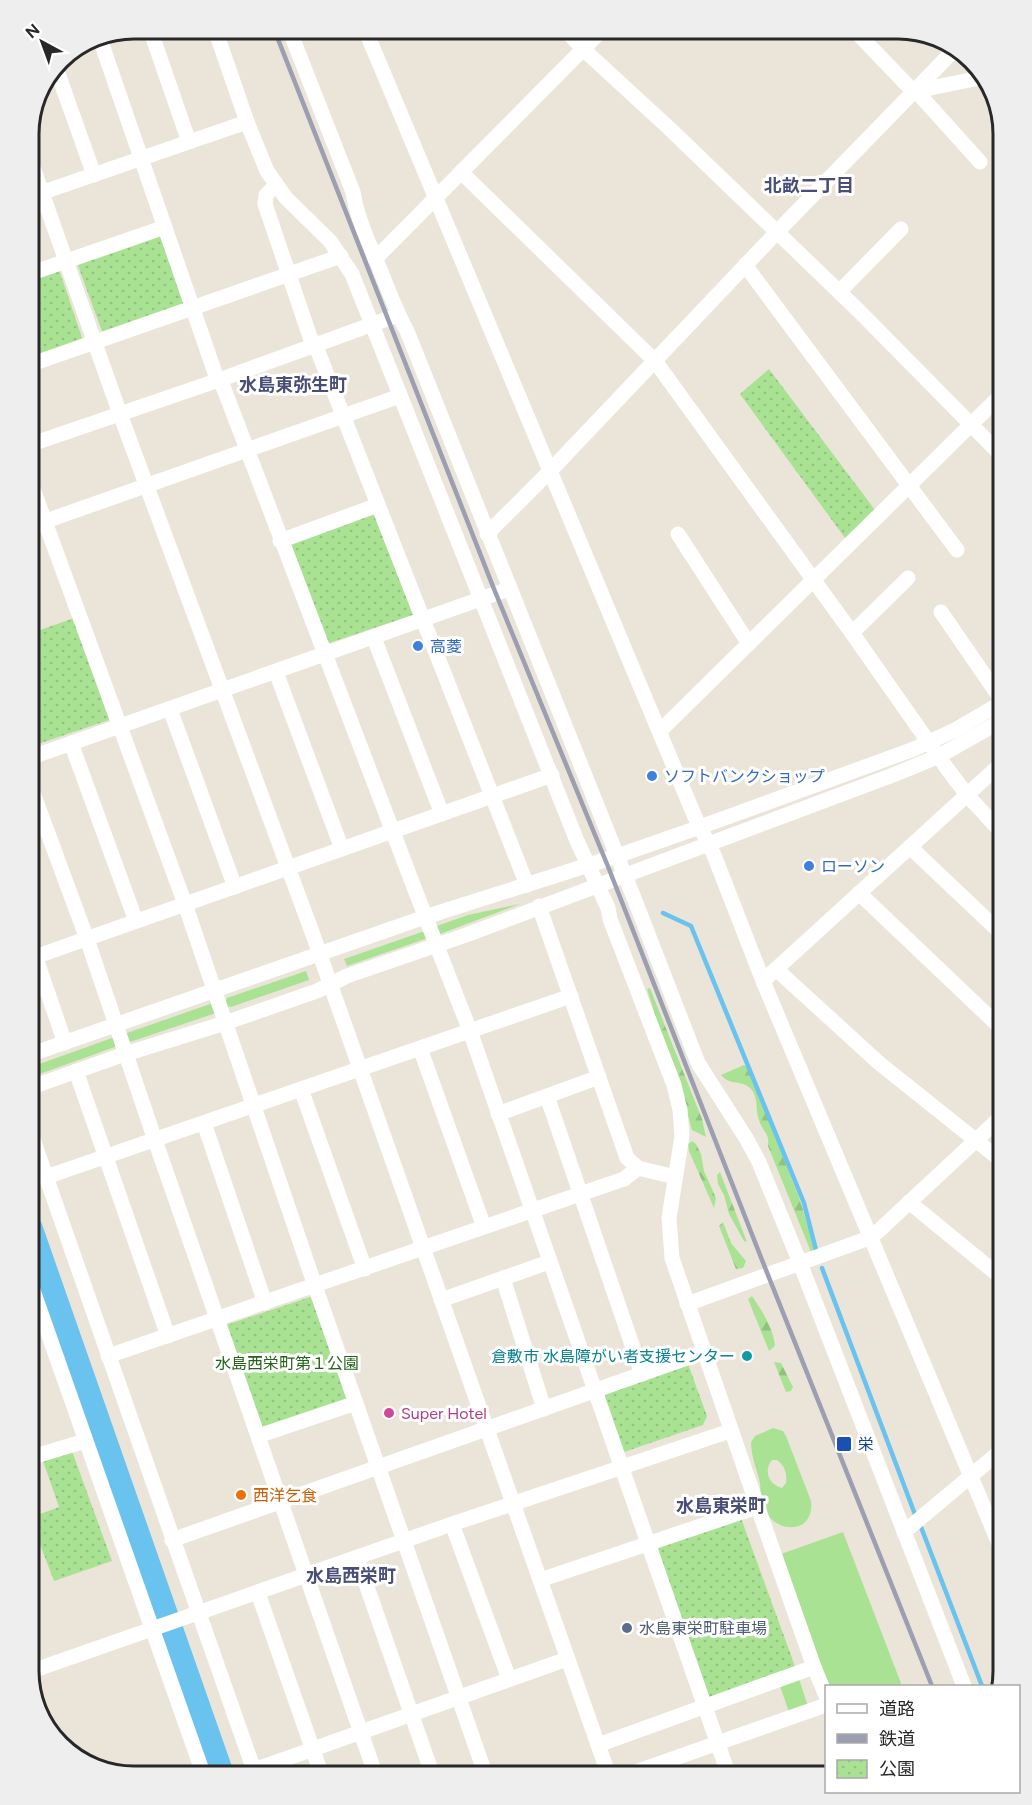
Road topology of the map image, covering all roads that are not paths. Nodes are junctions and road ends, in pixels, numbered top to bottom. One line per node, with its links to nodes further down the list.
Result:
1 (154, 39): 15 (street)
2 (218, 39): 14 (street)
3 (293, 39): 28 (street)
4 (369, 39): 22 (street)
5 (574, 39): 9 (street)
6 (593, 39): 9 (street)
7 (863, 39): 13 (street)
8 (102, 45): 16 (street)
9 (583, 49): 18 (street); 26 (street)
10 (950, 54): 13 (street)
11 (59, 76): 19 (street)
12 (975, 79): 13 (street)
13 (916, 91): 17 (street); 26 (street)
14 (247, 122): 15 (street); 20 (street)
15 (189, 142): 16 (street)
16 (142, 159): 19 (street); 24 (street)
17 (980, 162)
18 (461, 172): 22 (street); 39 (street)
19 (94, 175): 21 (street)
20 (276, 185): 27 (street); 32 (street)
21 (39, 194)
22 (434, 197): 28 (street); 50 (street)
23 (39, 204): 29 (street)
24 (165, 227): 29 (street); 34 (street)
25 (901, 229): 33 (street)
26 (777, 232): 30 (street); 33 (street)
27 (341, 256): 32 (street); 36 (street)
28 (375, 259): 35 (street)
29 (66, 261): 31 (street); 37 (street)
30 (745, 265): 39 (street); 52 (street)
31 (39, 270)
32 (290, 275): 34 (street); 38 (street)
33 (839, 292): 46 (street)
34 (193, 308): 37 (street); 41 (street)
35 (398, 315): 36 (street); 57 (street)
36 (373, 324): 38 (street); 42 (street)
37 (95, 342): 40 (street); 44 (street)
38 (315, 346): 41 (street); 45 (street)
39 (655, 361): 50 (street); 62 (street)
40 (39, 362)
41 (219, 380): 44 (street); 49 (street)
42 (400, 396): 45 (street); 64 (street)
43 (993, 404): 46 (street)
44 (120, 414): 47 (street); 51 (street)
45 (343, 417): 49 (street); 53 (street)
46 (972, 425): 48 (street); 52 (street)
47 (39, 442)
48 (993, 446)
49 (247, 451): 51 (street); 59 (street)
50 (550, 471): 57 (street); 78 (street)
51 (147, 486): 55 (street); 73 (street)
52 (909, 486): 60 (street); 62 (street)
53 (378, 505): 59 (street); 66 (street)
54 (39, 506): 55 (street)
55 (45, 522): 56 (street); 76 (street)
56 (39, 524)
57 (487, 534): 63 (street)
58 (678, 534): 69 (street)
59 (280, 541): 70 (street)
60 (957, 550)
61 (908, 578): 67 (street)
62 (813, 581): 67 (street); 69 (street)
63 (509, 589): 64 (street); 95 (street)
64 (482, 599): 66 (street); 84 (street)
65 (941, 612): 72 (street)
66 (423, 620): 68 (street); 86 (street)
67 (852, 633): 79 (street)
68 (374, 638): 70 (street); 88 (street)
69 (749, 644): 78 (street)
70 (325, 655): 71 (street); 91 (street)
71 (276, 672): 73 (street); 94 (street)
72 (993, 687)
73 (224, 690): 75 (street); 97 (street)
74 (993, 708): 79 (street)
75 (170, 709): 76 (street); 101 (street)
76 (120, 726): 80 (street); 103 (street)
77 (993, 726): 82 (street)
78 (660, 731): 90 (street)
79 (929, 742): 82 (street); 90 (street)
80 (71, 743): 81 (street); 106 (street)
81 (39, 754)
82 (939, 756): 85 (street); 92 (street)
83 (993, 772): 85 (street)
84 (552, 776): 86 (street); 96 (street)
85 (967, 795): 89 (street); 93 (street)
86 (493, 796): 88 (street); 99 (street)
87 (39, 809): 108 (street)
88 (442, 814): 91 (street)
89 (993, 822)
90 (700, 827): 92 (street); 95 (street)
91 (393, 831): 94 (street); 105 (street)
92 (708, 844): 98 (street); 114 (street)
93 (910, 847): 102 (street); 107 (street)
94 (342, 849): 97 (street)
95 (616, 856): 96 (street); 98 (street)
96 (588, 865): 99 (street); 100 (street)
97 (289, 868): 101 (street); 110 (street)
98 (624, 875): 100 (street); 151 (street)
99 (527, 885): 105 (street)
100 (597, 885): 104 (street); 143 (street)
101 (235, 887): 103 (street)
102 (860, 893): 112 (street); 118 (street)
103 (185, 904): 106 (street); 116 (street)
104 (540, 906): 109 (street); 117 (street)
105 (425, 917): 109 (street); 110 (street)
106 (136, 921): 108 (street)
107 (993, 925)
108 (87, 939): 111 (street); 120 (street)
109 (437, 944): 115 (street); 121 (street)
110 (321, 955): 115 (street); 116 (street)
111 (39, 956)
112 (776, 969): 114 (street); 137 (street)
113 (39, 976): 122 (street)
114 (763, 981): 148 (street)
115 (331, 984): 119 (street); 126 (street)
116 (214, 991): 119 (street); 120 (street)
117 (570, 996): 121 (street); 128 (street)
118 (993, 1020)
119 (225, 1023): 125 (street); 132 (street)
120 (116, 1025): 122 (street); 125 (street)
121 (470, 1030): 123 (street); 133 (street)
122 (65, 1043): 124 (street)
123 (420, 1048): 126 (street); 147 (street)
124 (39, 1052)
125 (125, 1054): 127 (street); 136 (street)
126 (360, 1068): 130 (street); 149 (street)
127 (76, 1071): 129 (street); 139 (street)
128 (599, 1077): 131 (street); 141 (street)
129 (39, 1084)
130 (302, 1089): 132 (street); 152 (street)
131 (547, 1096): 133 (street); 144 (street)
132 (253, 1106): 134 (street); 155 (street)
133 (498, 1114): 146 (street)
134 (204, 1123): 136 (street); 157 (street)
135 (993, 1125): 137 (street)
136 (154, 1140): 139 (street); 160 (street)
137 (976, 1140): 138 (street); 145 (street)
138 (993, 1153)
139 (106, 1156): 142 (street); 161 (street)
140 (39, 1158): 142 (street)
141 (638, 1168): 143 (street); 144 (street)
142 (46, 1177): 163 (street)
143 (675, 1177): 158 (street)
144 (581, 1193): 146 (street); 164 (street)
145 (909, 1202): 148 (street); 153 (street)
146 (531, 1210): 147 (street); 150 (street)
147 (484, 1227): 149 (street)
148 (872, 1237): 151 (street); 176 (street)
149 (423, 1249): 152 (street); 156 (street)
150 (549, 1262): 154 (street); 165 (street)
151 (800, 1263): 158 (street); 182 (street)
152 (365, 1269): 155 (street)
153 (993, 1270)
154 (503, 1278): 156 (street); 167 (street)
155 (315, 1286): 157 (street); 166 (street)
156 (441, 1300): 168 (street)
157 (265, 1303): 160 (street)
158 (687, 1304): 162 (street)
159 (39, 1310): 171 (street)
160 (218, 1319): 161 (street); 170 (street)
161 (168, 1336): 163 (street)
162 (704, 1352): 164 (street); 169 (street)
163 (108, 1356): 183 (street)
164 (642, 1374): 165 (street)
165 (595, 1391): 167 (street); 175 (street)
166 (356, 1402): 170 (street); 174 (street)
167 (544, 1409): 168 (street)
168 (487, 1429): 174 (street); 178 (street)
169 (730, 1431): 175 (street); 179 (street)
170 (258, 1436): 177 (street)
171 (85, 1441): 172 (street); 191 (street)
172 (39, 1455)
173 (993, 1458): 176 (street)
174 (379, 1467): 177 (street); 184 (street)
175 (621, 1467): 178 (street); 185 (street)
176 (971, 1476): 181 (street); 182 (street)
177 (280, 1501): 183 (street); 187 (street)
178 (513, 1503): 180 (street); 188 (street)
179 (757, 1507): 185 (street); 193 (street)
180 (452, 1524): 184 (street); 195 (street)
181 (993, 1527)
182 (904, 1532): 196 (street)
183 (172, 1539): 190 (street)
184 (404, 1541): 186 (street); 198 (street)
185 (649, 1543): 188 (street); 200 (street)
186 (357, 1558): 187 (street); 201 (street)
187 (307, 1575): 189 (street); 202 (street)
188 (540, 1580): 192 (street)
189 (258, 1593): 190 (street); 205 (street)
190 (198, 1614): 191 (street); 207 (street)
191 (156, 1628): 194 (street); 206 (street)
192 (567, 1659): 195 (street); 204 (street)
193 (814, 1667): 197 (street); 200 (street)
194 (39, 1669)
195 (509, 1679): 198 (street)
196 (964, 1685)
197 (825, 1694)
198 (459, 1697): 201 (street); 212 (street)
199 (825, 1705): 203 (street)
200 (705, 1707): 203 (street); 204 (street)
201 (411, 1714): 202 (street); 211 (street)
202 (361, 1732): 205 (street); 210 (street)
203 (717, 1743): 214 (street); 215 (street)
204 (598, 1745): 213 (street)
205 (314, 1749): 208 (street); 209 (street)
206 (201, 1766)
207 (252, 1766)
208 (272, 1766)
209 (319, 1766)
210 (373, 1766)
211 (429, 1766)
212 (483, 1766)
213 (605, 1766)
214 (652, 1766)
215 (725, 1766)

